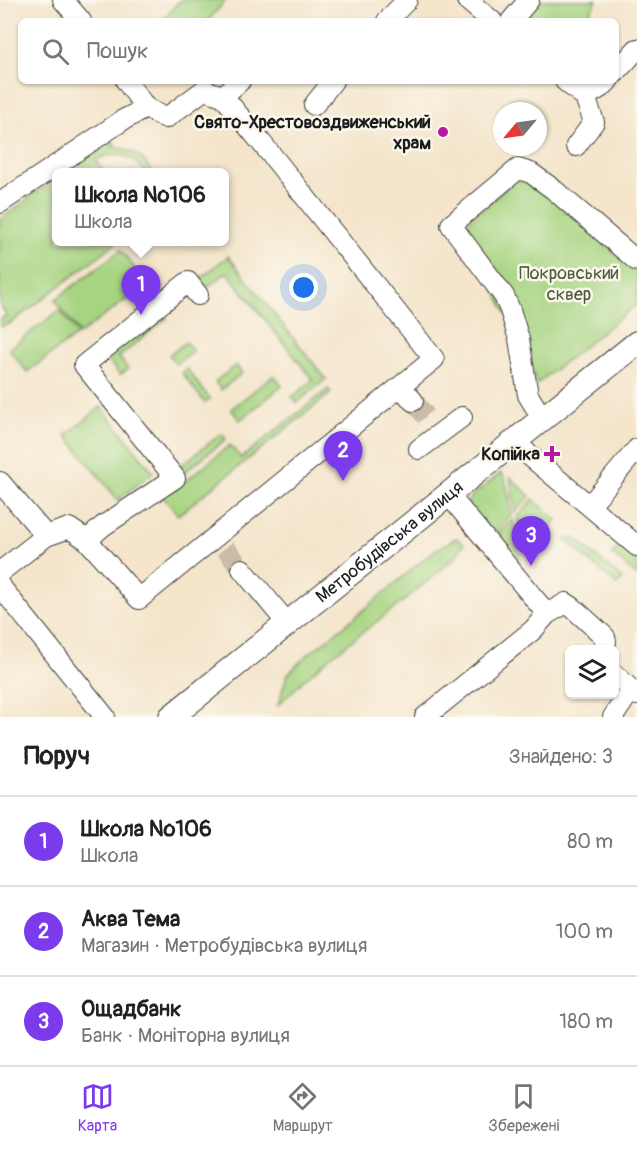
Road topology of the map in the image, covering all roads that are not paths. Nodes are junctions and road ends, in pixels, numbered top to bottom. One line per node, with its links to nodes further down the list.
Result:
1 (63, 0): 5 (street)
2 (407, 0): 6 (street)
3 (467, 0): 7 (street)
4 (530, 0): 8 (street)
5 (78, 18)
6 (390, 18)
7 (488, 18)
8 (514, 18)
9 (637, 49): 10 (street)
10 (619, 69)
11 (128, 84): 19 (street)
12 (237, 84): 16 (street)
13 (331, 84): 18 (street)
14 (569, 84): 17 (street)
15 (606, 84): 17 (street)
16 (223, 96): 19 (street); 34 (street)
17 (585, 97): 20 (street)
18 (314, 105)
19 (146, 108): 21 (street)
20 (576, 146)
21 (0, 203)
22 (637, 261): 26 (street)
23 (198, 296): 34 (street)
24 (637, 344): 26 (main road, Метробудівська вулиця)
25 (462, 417): 28 (street)
26 (542, 418): 27 (main road, Метробудівська вулиця)
27 (515, 441): 31 (main road, Метробудівська вулиця); 32 (street)
28 (419, 449)
29 (637, 449): 32 (street)
30 (0, 482): 33 (street)
31 (448, 494): 39 (street); 40 (main road, Метробудівська вулиця)
32 (590, 505): 35 (street)
33 (46, 536): 34 (street); 37 (street)
34 (87, 540)
35 (637, 546)
36 (242, 569): 40 (street)
37 (0, 572)
38 (0, 586): 44 (street)
39 (547, 614): 41 (street); 46 (street)
40 (287, 623): 45 (main road, Метробудівська вулиця)
41 (605, 645)
42 (619, 678): 43 (street)
43 (634, 692): 47 (street)
44 (105, 717)
45 (171, 717)
46 (424, 717)
47 (613, 717)

